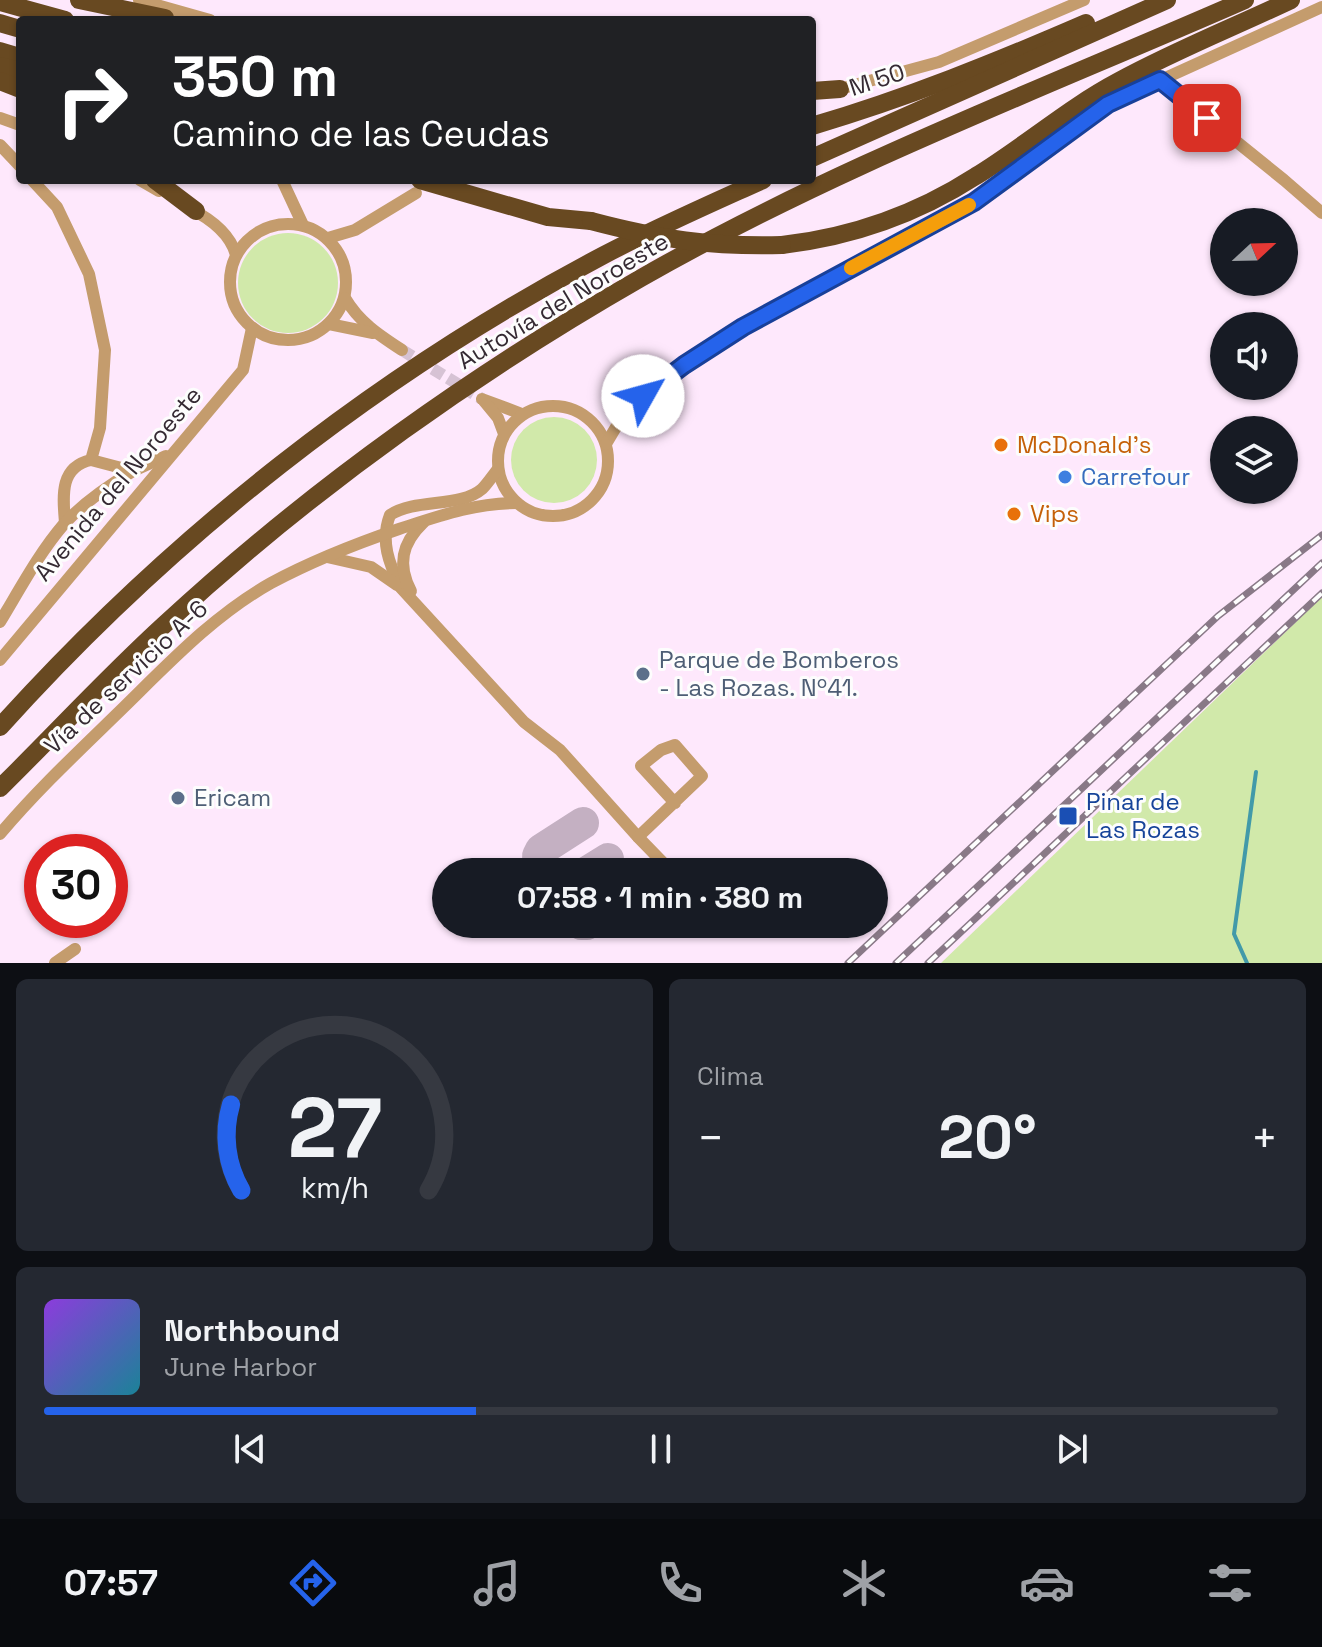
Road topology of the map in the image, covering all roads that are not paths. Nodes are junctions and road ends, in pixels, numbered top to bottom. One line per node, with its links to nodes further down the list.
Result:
1 (79, 0): 12 (highway)
2 (108, 0): 13 (street)
3 (139, 0): 14 (street)
4 (1084, 0): 16 (street)
5 (1140, 0): 18 (highway, M 50)
6 (1167, 0): 20 (highway)
7 (1245, 0): 57 (highway, Autovía del Noroeste)
8 (1291, 0): 31 (highway, bridge)
9 (0, 2): 11 (highway)
10 (1322, 7): 15 (street)
11 (51, 16)
12 (154, 16)
13 (159, 16)
14 (196, 16)
15 (1160, 80): 30 (street); 42 (street)
16 (840, 89): 17 (highway)
17 (816, 93)
18 (816, 125)
19 (0, 145): 21 (street)
20 (816, 156)
21 (16, 162)
22 (36, 184): 44 (street)
23 (147, 184): 29 (street)
24 (160, 184): 29 (highway)
25 (284, 184): 32 (street)
26 (465, 184): 31 (highway)
27 (754, 184): 56 (highway, Autovía del Noroeste)
28 (418, 186): 31 (highway); 33 (street)
29 (196, 211): 34 (street)
30 (1322, 213)
31 (591, 221)
32 (303, 225): 33 (street); 34 (street)
33 (328, 238): 35 (street)
34 (236, 255): 37 (street)
35 (345, 298): 36 (street); 38 (street)
36 (329, 324): 37 (street); 38 (street)
37 (252, 328): 43 (street, Avenida del Noroeste)
38 (376, 334): 39 (street)
39 (402, 350)
40 (522, 414): 41 (street); 41 (street); 42 (street)
41 (504, 434): 45 (street)
42 (606, 444): 47 (street)
43 (169, 455): 46 (street); 55 (street, Avenida del Noroeste)
44 (91, 460): 46 (street); 49 (street)
45 (498, 469): 47 (street); 50 (street, Vía de servicio A-6)
46 (133, 471): 49 (street)
47 (517, 503): 48 (street, Vía de servicio A-6)
48 (425, 520): 50 (street, Vía de servicio A-6); 53 (street)
49 (65, 523): 54 (street)
50 (385, 534): 51 (street, Vía de servicio A-6); 52 (street)
51 (323, 557): 52 (street); 59 (street, Vía de servicio A-6)
52 (401, 588): 53 (street)
53 (417, 605): 60 (street)
54 (0, 622)
55 (0, 660)
56 (0, 727)
57 (0, 788)
58 (675, 803): 58 (street); 60 (street)
59 (0, 834)
60 (638, 837): 61 (street)
61 (658, 858)
62 (75, 949): 63 (street)
63 (55, 963)

